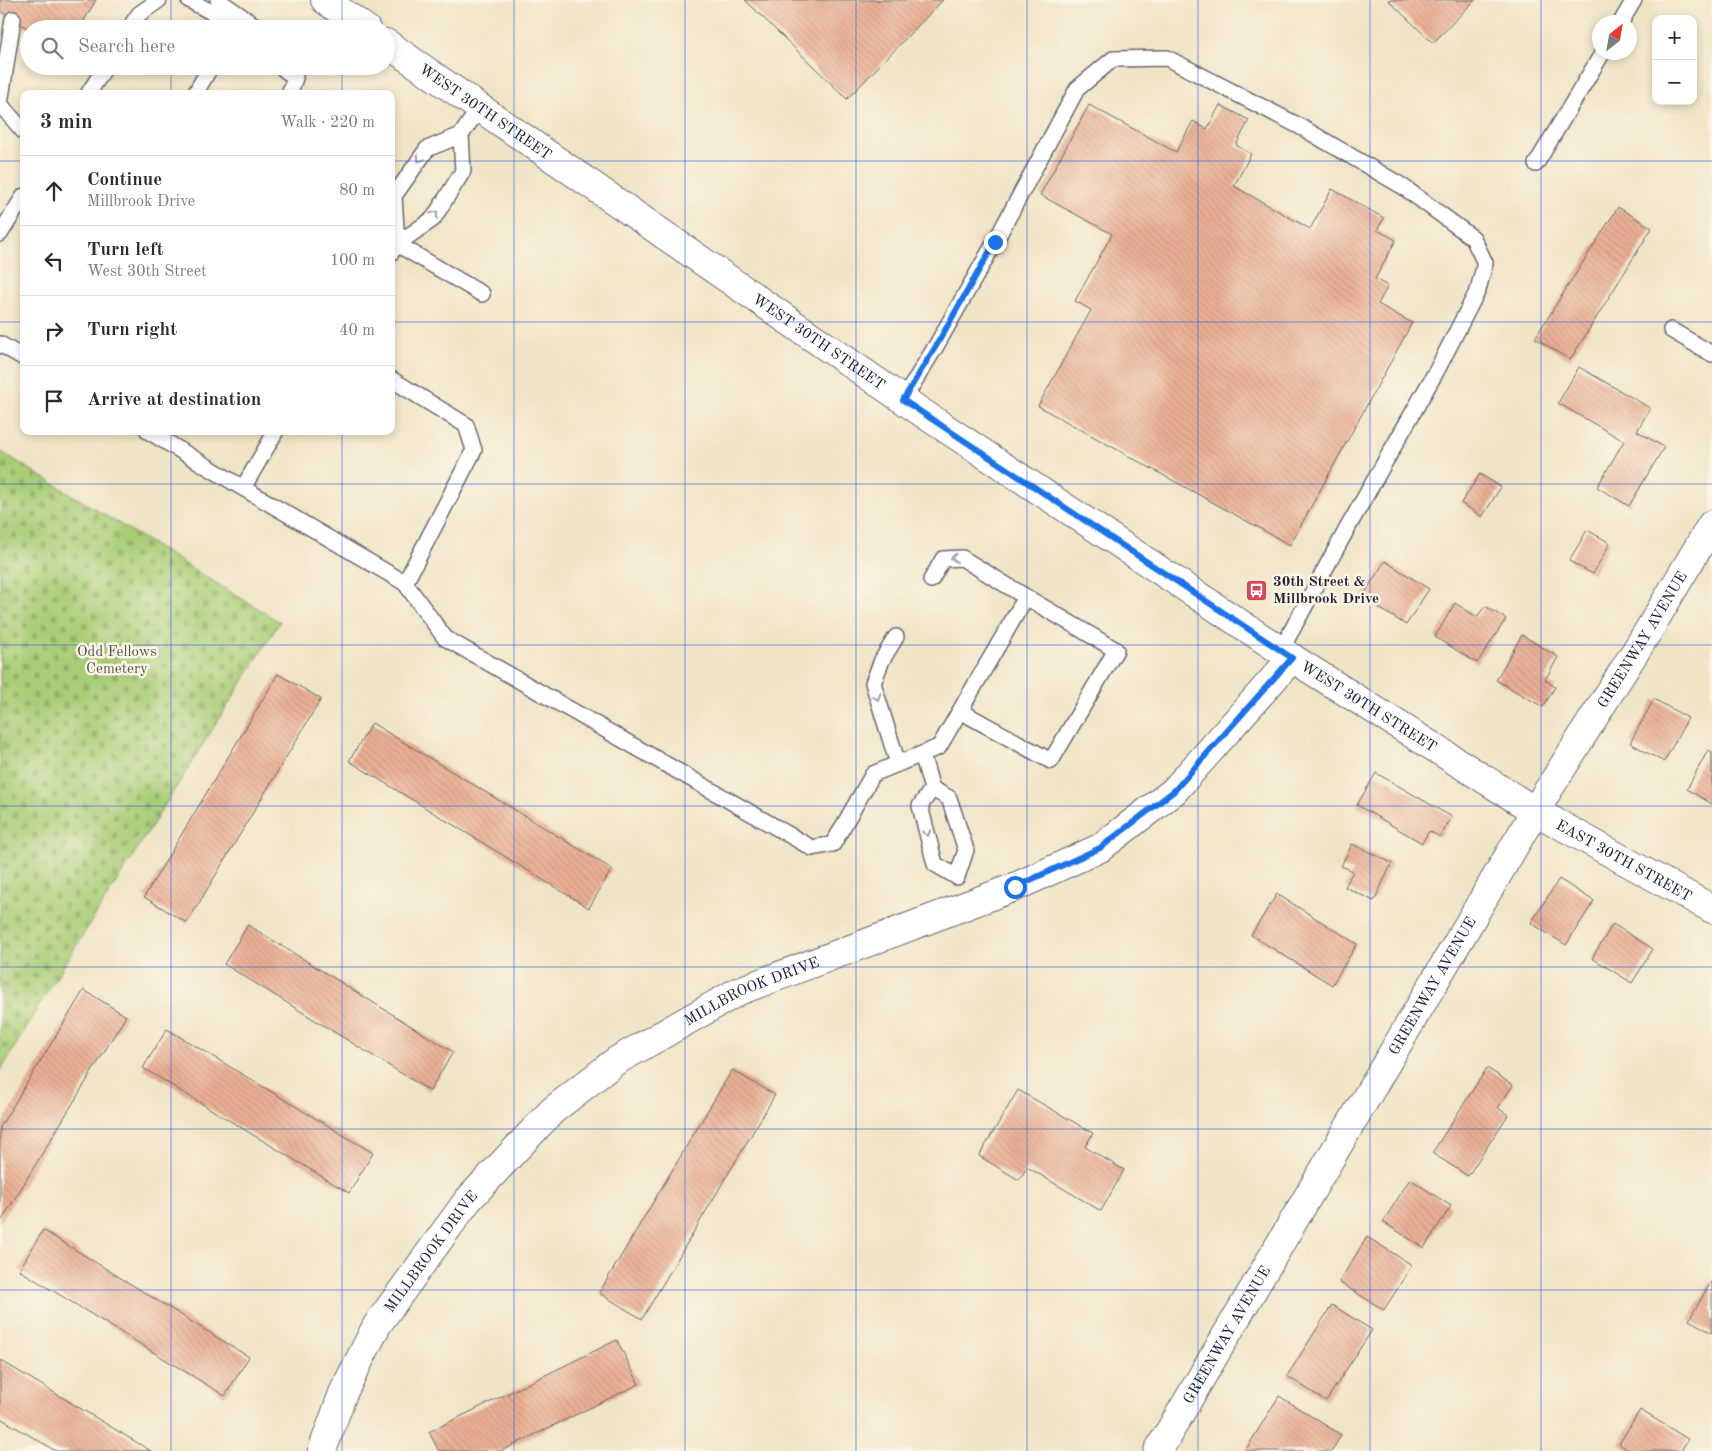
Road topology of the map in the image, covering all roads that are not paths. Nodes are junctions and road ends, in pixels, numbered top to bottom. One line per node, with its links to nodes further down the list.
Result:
1 (159, 0): 8 (lane)
2 (189, 0): 9 (lane)
3 (218, 0): 10 (lane)
4 (325, 0): 11 (street)
5 (1634, 0): 6 (lane)
6 (1625, 15)
7 (14, 19): 21 (lane)
8 (135, 20)
9 (222, 20)
10 (247, 20)
11 (353, 20)
12 (395, 49): 20 (street, WEST 30TH STREET)
13 (1598, 60): 23 (lane)
14 (100, 75): 17 (lane)
15 (206, 75): 18 (lane)
16 (294, 75): 19 (lane)
17 (91, 90)
18 (197, 90)
19 (291, 90)
20 (480, 107): 22 (lane); 35 (street, WEST 30TH STREET)
21 (20, 127)
22 (461, 135): 24 (lane, one-way to 24); 27 (lane, one-way to 22)
23 (1536, 164)
24 (395, 195)
25 (20, 202): 26 (lane)
26 (0, 234)
27 (395, 247)
28 (395, 249): 29 (lane)
29 (482, 294)
30 (1671, 330): 32 (lane)
31 (0, 344): 33 (lane)
32 (1712, 354)
33 (20, 356)
34 (395, 381): 41 (lane)
35 (903, 400): 44 (street, WEST 30TH STREET); 44 (lane)
36 (155, 435): 38 (lane)
37 (274, 435): 38 (lane)
38 (243, 488): 41 (lane)
39 (1712, 524): 49 (street, GREENWAY AVENUE)
40 (931, 580): 42 (lane, one-way to 40)
41 (404, 583): 47 (lane)
42 (1026, 596): 45 (lane); 45 (lane)
43 (896, 637): 47 (lane, one-way to 47)
44 (1286, 654): 49 (street, WEST 30TH STREET); 50 (street, MILLBROOK DRIVE)
45 (960, 710): 46 (lane)
46 (922, 754): 47 (lane); 48 (lane)
47 (898, 764)
48 (932, 789): 50 (lane); 50 (lane, one-way to 50)
49 (1535, 811): 51 (street, EAST 30TH STREET); 53 (street, GREENWAY AVENUE)
50 (962, 891): 52 (street, MILLBROOK DRIVE)
51 (1712, 909)
52 (322, 1451)
53 (1158, 1451)

